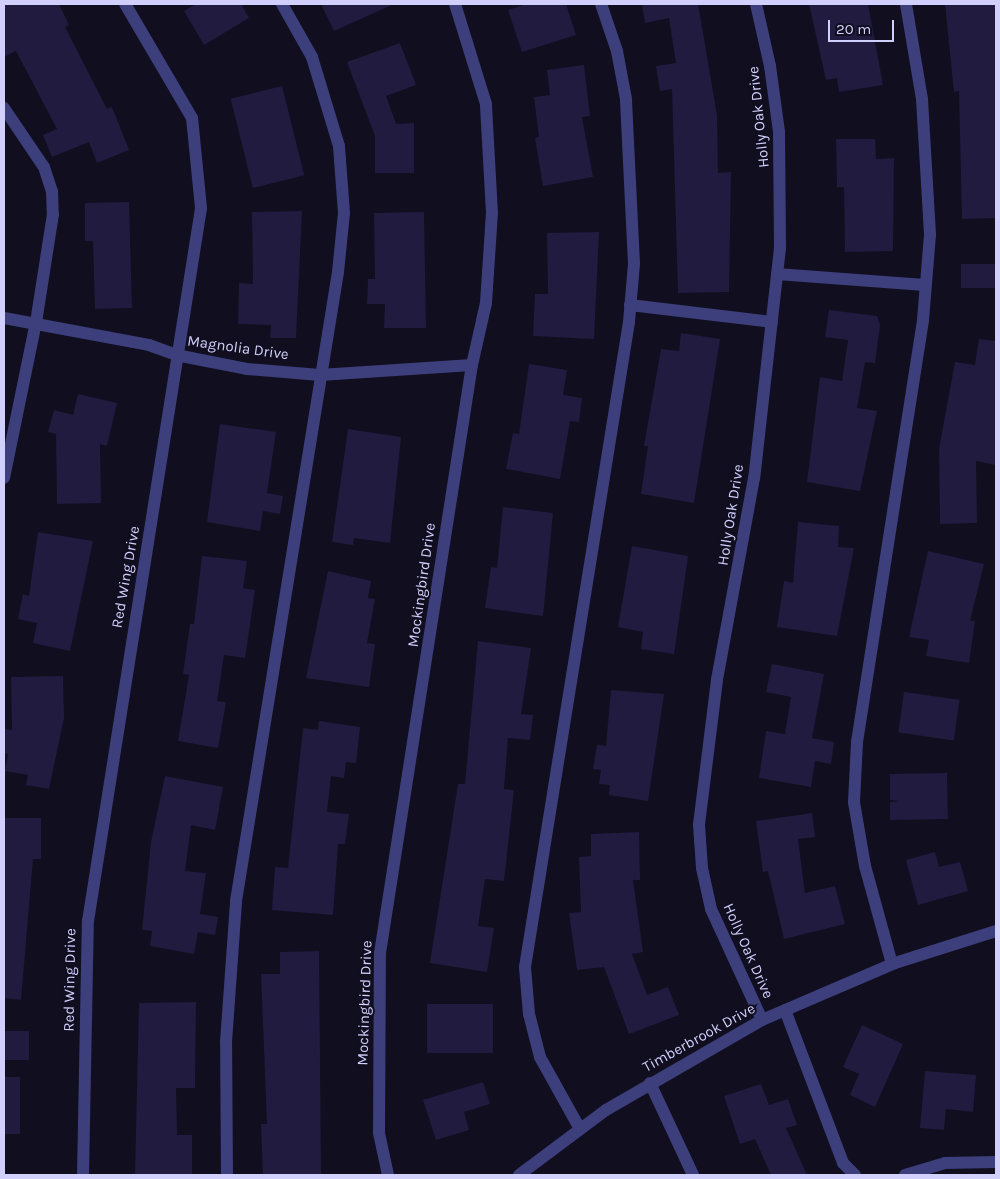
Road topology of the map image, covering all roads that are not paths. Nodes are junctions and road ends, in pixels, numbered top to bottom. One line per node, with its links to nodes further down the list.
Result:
1 (125, 4): 14 (street, Red Wing Drive)
2 (282, 4): 16 (street)
3 (455, 4): 15 (street, Mockingbird Drive)
4 (602, 4): 10 (street)
5 (756, 4): 8 (street, Holly Oak Drive)
6 (906, 4): 9 (street)
7 (4, 108): 12 (street)
8 (777, 274): 9 (street); 13 (street, Holly Oak Drive)
9 (925, 285): 19 (street)
10 (630, 305): 13 (street); 23 (street)
11 (4, 318): 12 (street, Magnolia Drive)
12 (36, 322): 14 (street, Magnolia Drive); 17 (street)
13 (772, 322): 21 (street, Holly Oak Drive)
14 (176, 356): 16 (street, Magnolia Drive); 26 (street, Red Wing Drive)
15 (472, 365): 16 (street, Magnolia Drive); 28 (street, Mockingbird Drive)
16 (320, 375): 27 (street)
17 (4, 478)
18 (996, 931): 19 (street, Timberbrook Drive)
19 (892, 964): 20 (street, Timberbrook Drive)
20 (786, 1010): 21 (street, Timberbrook Drive); 30 (street)
21 (762, 1020): 22 (street, Timberbrook Drive)
22 (650, 1083): 23 (street, Timberbrook Drive); 29 (street)
23 (580, 1130): 25 (street, Timberbrook Drive)
24 (996, 1162): 31 (street)
25 (525, 1173)
26 (83, 1175)
27 (228, 1175)
28 (388, 1175)
29 (693, 1175)
30 (855, 1175)
31 (905, 1175)

